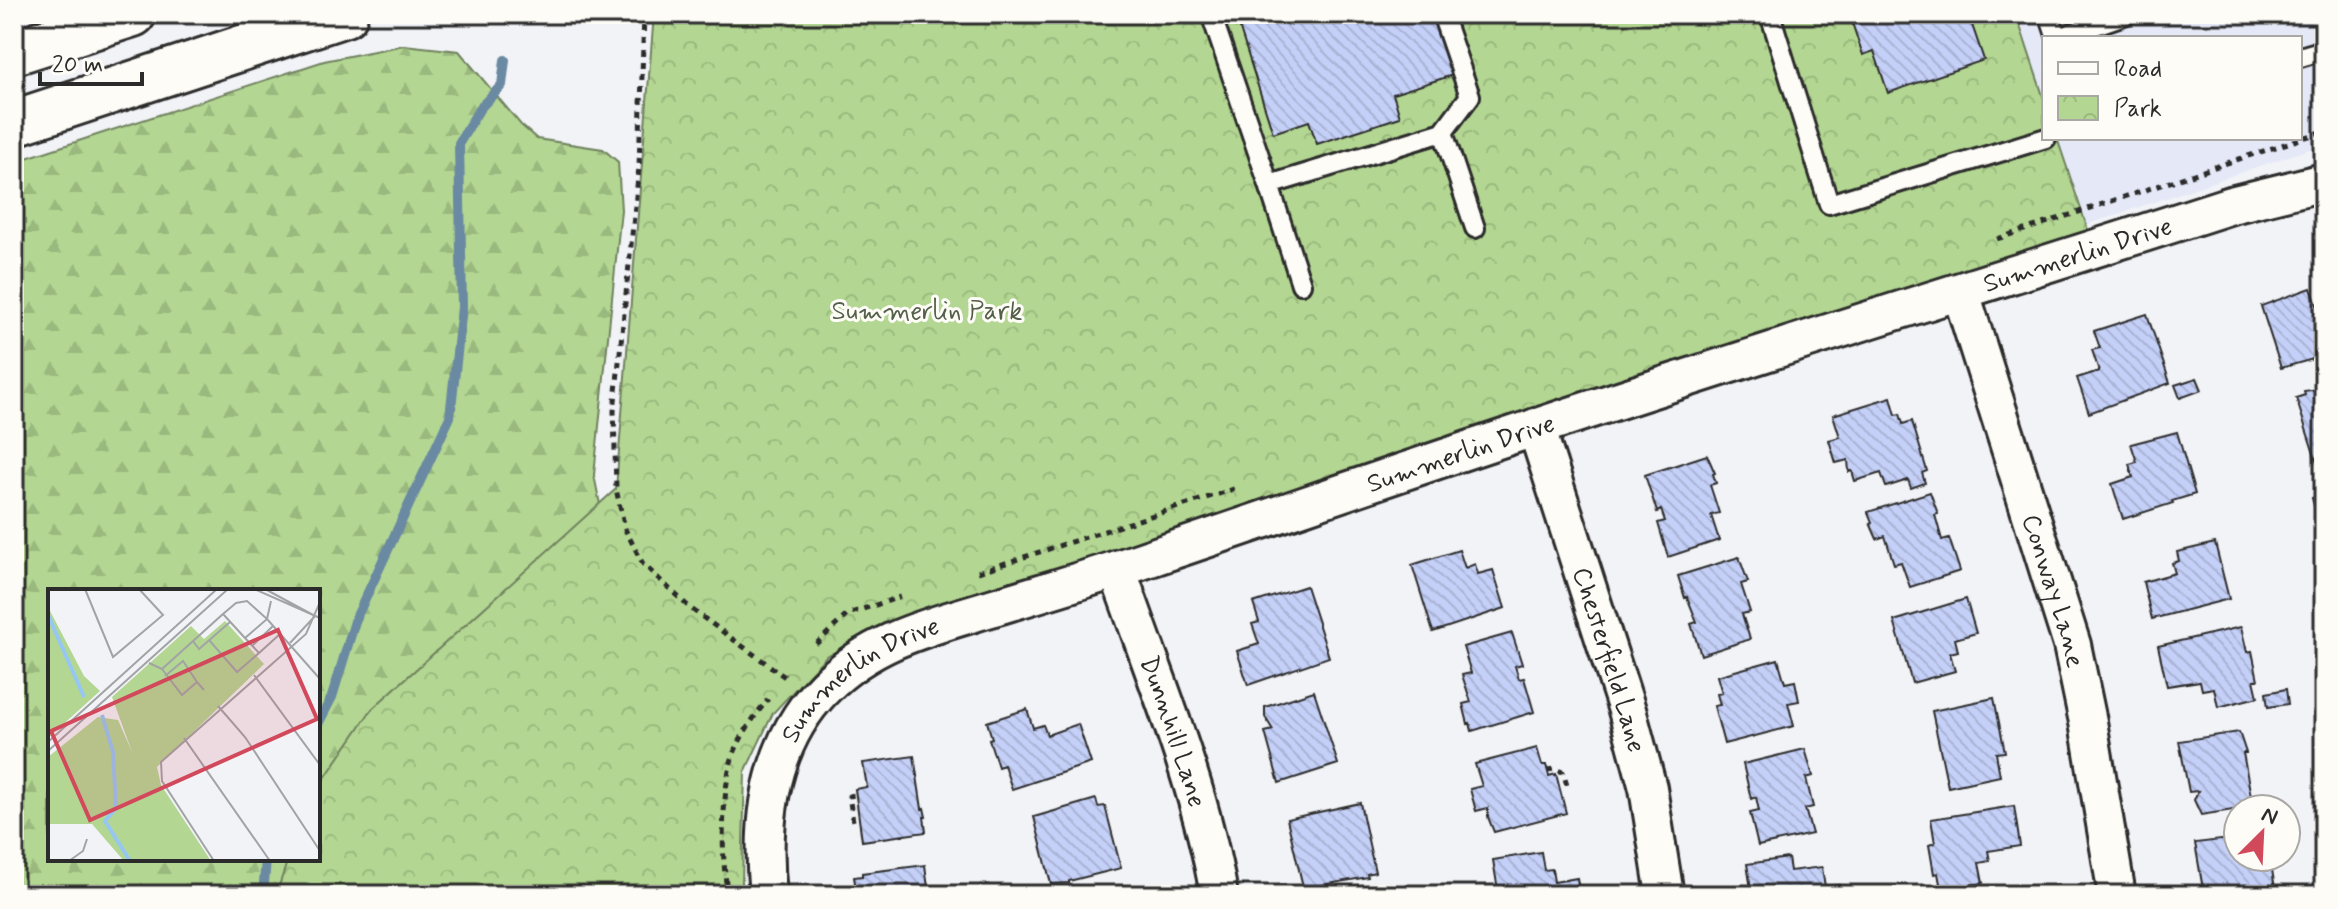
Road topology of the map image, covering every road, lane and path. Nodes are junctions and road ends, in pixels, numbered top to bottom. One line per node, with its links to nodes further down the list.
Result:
1 (133, 14): 12 (main road)
2 (345, 14): 14 (main road)
3 (644, 14): 24 (path)
4 (1211, 14): 18 (lane)
5 (1442, 14): 15 (lane)
6 (1770, 14): 16 (lane)
7 (2049, 14): 9 (lane)
8 (2127, 14): 10 (lane)
9 (2056, 36)
10 (2063, 36)
11 (2324, 50): 13 (lane)
12 (14, 52)
13 (2302, 56)
14 (14, 123)
15 (1443, 132): 18 (lane); 19 (lane)
16 (2042, 139)
17 (2324, 182): 21 (street, Summerlin Drive)
18 (1269, 185): 20 (lane)
19 (1475, 228)
20 (1301, 284)
21 (1961, 293): 22 (street, Summerlin Drive); 32 (street, Conway Lane)
22 (1536, 427): 23 (street, Summerlin Drive); 31 (street, Chesterfield Lane)
23 (1117, 569): 29 (street, Summerlin Drive); 30 (street, Dunnhill Lane)
24 (785, 677)
25 (1547, 770): 26 (path)
26 (1568, 789)
27 (856, 795): 28 (path)
28 (853, 821)
29 (768, 895)
30 (1219, 895)
31 (1665, 895)
32 (2117, 895)

